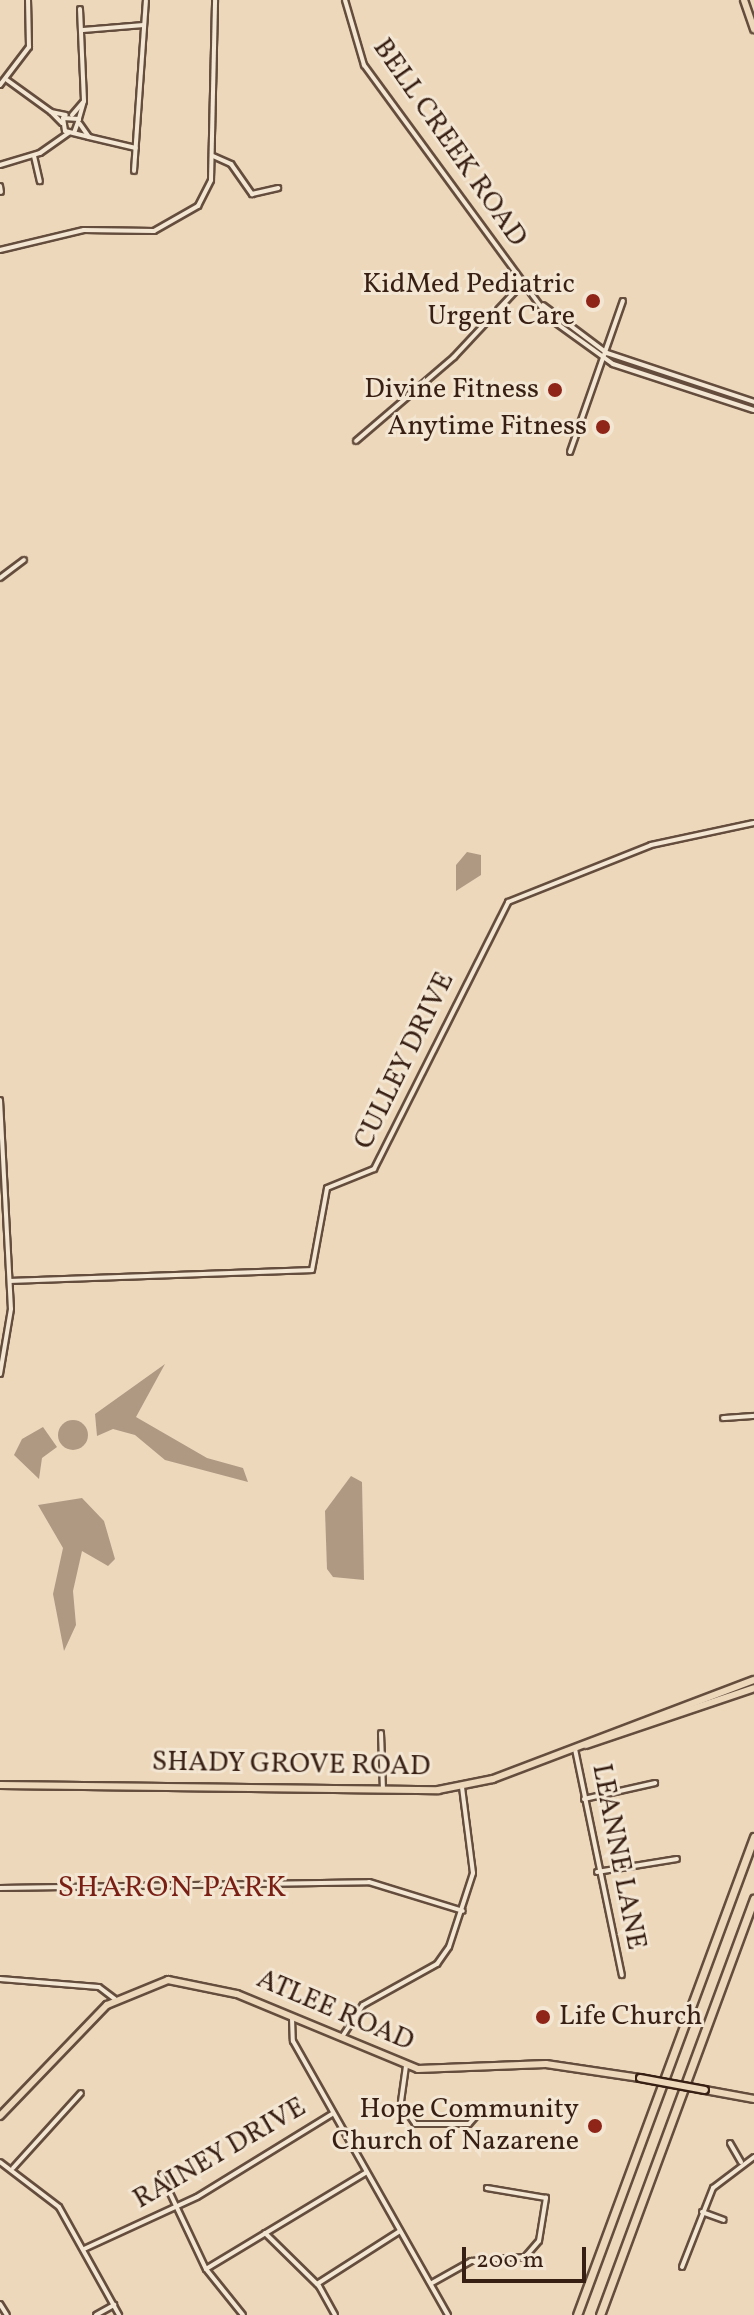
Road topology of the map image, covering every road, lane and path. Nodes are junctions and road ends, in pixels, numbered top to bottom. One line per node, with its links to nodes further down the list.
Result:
1 (28, 0): 10 (street)
2 (146, 0): 7 (street)
3 (215, 0): 22 (street)
4 (345, 0): 28 (street, BELL CREEK ROAD)
5 (744, 0): 8 (main road)
6 (80, 9): 9 (street)
7 (144, 25): 9 (street); 20 (street)
8 (754, 29)
9 (82, 30): 12 (street)
10 (7, 80): 11 (street); 13 (street)
11 (0, 85)
12 (84, 101): 14 (street); 15 (street)
13 (51, 112): 14 (street); 16 (street)
14 (70, 115): 15 (street); 16 (street)
15 (80, 122): 17 (street); 18 (street)
16 (62, 126): 17 (street); 19 (street)
17 (71, 133): 18 (street); 19 (street)
18 (89, 137): 20 (street)
19 (57, 140): 21 (street)
20 (136, 148): 24 (street)
21 (33, 156): 23 (street); 25 (street)
22 (213, 156): 26 (street); 27 (street)
23 (0, 165)
24 (134, 171)
25 (40, 181)
26 (278, 188)
27 (0, 250)
28 (523, 282): 29 (street, BELL CREEK ROAD); 35 (street)
29 (538, 301): 31 (street, BELL CREEK ROAD); 32 (street, BELL CREEK ROAD)
30 (623, 301): 31 (street)
31 (607, 353): 32 (street); 33 (street, BELL CREEK ROAD)
32 (605, 360): 34 (street, BELL CREEK ROAD); 36 (street)
33 (754, 402)
34 (754, 410)
35 (356, 441)
36 (570, 452)
37 (24, 560): 38 (street)
38 (0, 578)
39 (754, 823): 41 (street, CULLEY DRIVE)
40 (0, 1100): 41 (street)
41 (11, 1281): 42 (street)
42 (0, 1374)
43 (754, 1416): 44 (street)
44 (723, 1418)
45 (754, 1680): 47 (main road, SHADY GROVE ROAD)
46 (754, 1688): 48 (main road, SHADY GROVE ROAD)
47 (719, 1693): 48 (main road); 50 (main road, SHADY GROVE ROAD)
48 (722, 1701): 50 (main road, SHADY GROVE ROAD)
49 (381, 1733): 54 (street)
50 (574, 1747): 53 (main road, SHADY GROVE ROAD); 55 (street, LEANNE LANE)
51 (655, 1783): 55 (street)
52 (0, 1785): 54 (main road, SHADY GROVE ROAD)
53 (462, 1787): 54 (main road, SHADY GROVE ROAD); 61 (street)
54 (383, 1790)
55 (584, 1799): 58 (street, LEANNE LANE)
56 (754, 1837): 99 (highway)
57 (677, 1859): 58 (street)
58 (597, 1872): 62 (street, LEANNE LANE)
59 (0, 1888): 61 (street)
60 (754, 1899): 100 (highway)
61 (463, 1911): 66 (street)
62 (622, 1975)
63 (0, 1979): 64 (street)
64 (115, 1999): 65 (main road, ATLEE ROAD); 72 (main road, ATLEE ROAD)
65 (293, 2016): 66 (main road, ATLEE ROAD); 71 (street)
66 (341, 2038): 67 (main road, ATLEE ROAD)
67 (406, 2066): 69 (main road, ATLEE ROAD, bridge); 70 (street)
68 (81, 2093): 77 (street)
69 (754, 2099)
70 (482, 2109)
71 (332, 2114): 78 (street); 81 (street, RAINEY DRIVE)
72 (0, 2116)
73 (730, 2143): 76 (street)
74 (754, 2157): 76 (street)
75 (0, 2162): 77 (street)
76 (741, 2162): 82 (street)
77 (13, 2168): 86 (street)
78 (365, 2173): 84 (street); 85 (street)
79 (161, 2174): 81 (street)
80 (487, 2188): 89 (street)
81 (176, 2207): 86 (street, RAINEY DRIVE); 88 (street)
82 (702, 2212): 83 (street); 87 (street)
83 (724, 2220)
84 (400, 2231): 89 (street); 90 (street)
85 (265, 2233): 88 (street); 90 (street)
86 (84, 2249): 92 (street)
87 (682, 2267)
88 (206, 2269): 96 (street)
89 (432, 2283): 98 (street)
90 (317, 2284): 97 (street)
91 (0, 2304): 93 (street)
92 (114, 2305): 94 (street); 95 (street)
93 (7, 2315)
94 (96, 2315)
95 (119, 2315)
96 (243, 2315)
97 (335, 2315)
98 (448, 2315)
99 (577, 2315)
100 (600, 2315)

